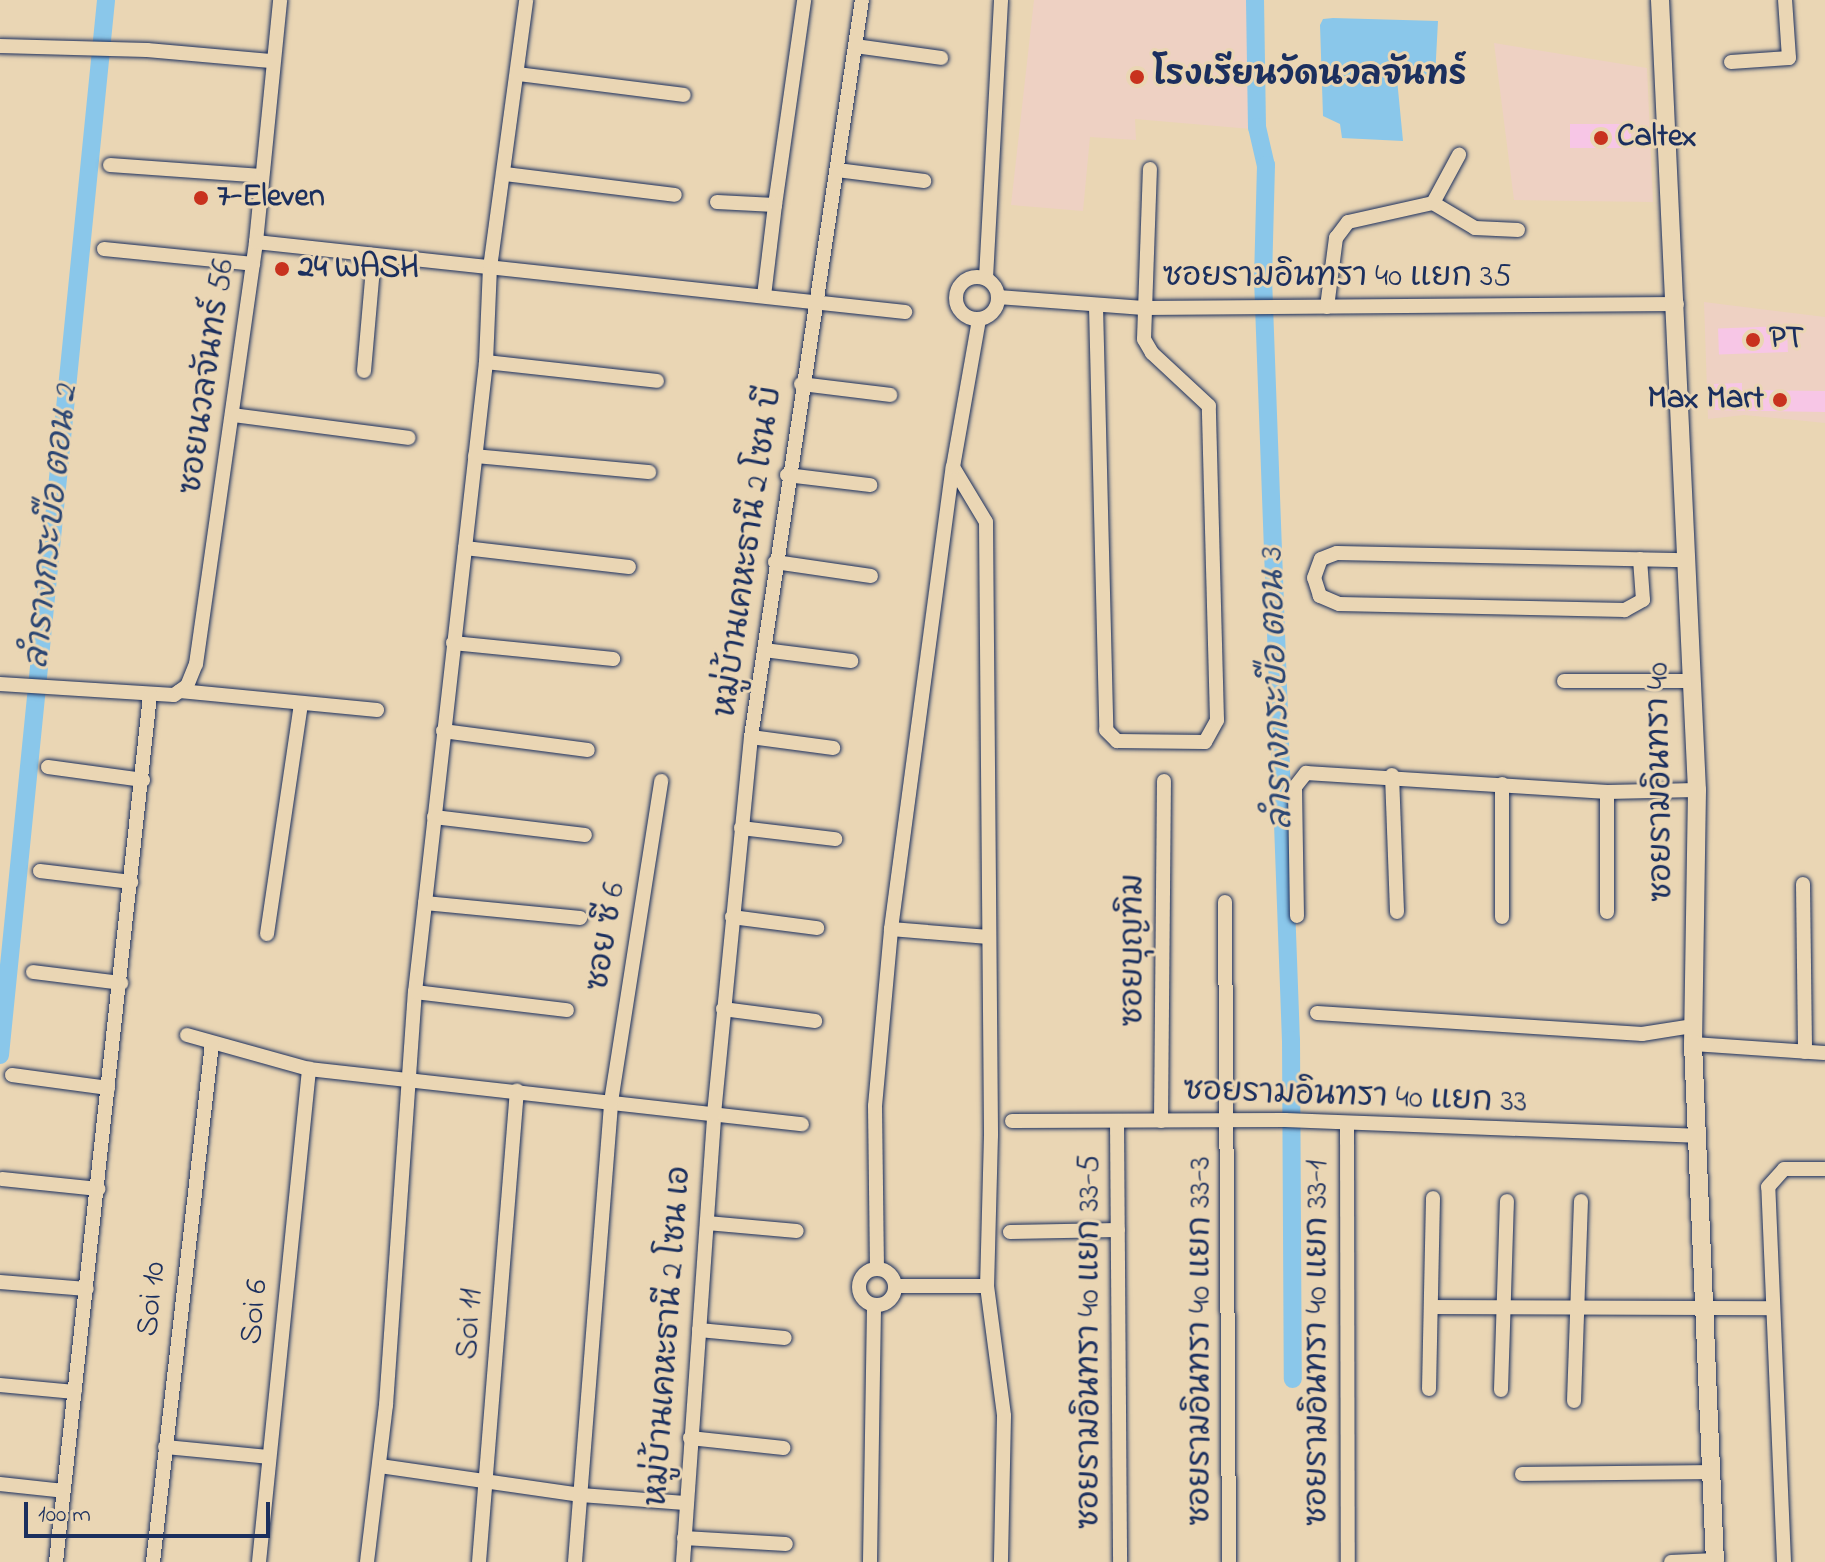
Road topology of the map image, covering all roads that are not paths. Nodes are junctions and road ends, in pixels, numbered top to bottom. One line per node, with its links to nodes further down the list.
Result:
1 (280, 0): 11 (street, ซอยนวลจันทร์ 56)
2 (526, 0): 13 (street)
3 (804, 0): 25 (street)
4 (862, 0): 9 (street, หมู่บ้านเคหะธานี 2 โซน บี)
5 (1001, 0): 32 (street)
6 (1660, 0): 36 (street, ซอยรามอินทรา 40)
7 (1785, 0): 12 (street)
8 (0, 46): 11 (street)
9 (855, 46): 10 (street); 18 (street, หมู่บ้านเคหะธานี 2 โซน บี)
10 (941, 58)
11 (271, 61): 20 (street, ซอยนวลจันทร์ 56)
12 (1731, 62)
13 (518, 74): 14 (street); 19 (street)
14 (684, 95)
15 (1459, 155): 24 (street)
16 (110, 165): 20 (street)
17 (1150, 169): 39 (street)
18 (837, 170): 21 (street); 35 (street, หมู่บ้านเคหะธานี 2 โซน บี)
19 (505, 174): 22 (street); 31 (street)
20 (262, 176): 27 (street, ซอยนวลจันทร์ 56)
21 (924, 181)
22 (675, 195)
23 (717, 202): 25 (street)
24 (1433, 203): 26 (street); 38 (street)
25 (775, 205): 33 (street)
26 (1518, 230)
27 (256, 242): 29 (street); 30 (street, ซอยนวลจันทร์ 56)
28 (104, 249): 30 (street)
29 (374, 256): 31 (street); 43 (street)
30 (253, 264): 47 (street, ซอยนวลจันทร์ 56)
31 (490, 268): 33 (street); 42 (street)
32 (986, 278): 34 (street); 41 (street)
33 (764, 296): 35 (street)
34 (998, 297): 37 (street, ซอยรามอินทรา 40 แยก 35); 41 (street)
35 (818, 302): 40 (street); 45 (street, หมู่บ้านเคหะธานี 2 โซน บี)
36 (1677, 304): 38 (street, ซอยรามอินทรา 40 แยก 35); 56 (street, ซอยรามอินทรา 40)
37 (1096, 306): 39 (street, ซอยรามอินทรา 40 แยก 35); 39 (street)
38 (1327, 307): 39 (street, ซอยรามอินทรา 40 แยก 35)
39 (1144, 308)
40 (905, 312)
41 (979, 320): 50 (street)
42 (486, 362): 44 (street); 49 (street)
43 (364, 371)
44 (657, 381)
45 (801, 384): 46 (street); 52 (street, หมู่บ้านเคหะธานี 2 โซน บี)
46 (890, 395)
47 (233, 415): 48 (street); 67 (street, ซอยนวลจันทร์ 56)
48 (409, 438)
49 (475, 456): 51 (street); 54 (street)
50 (953, 467): 99 (street); 101 (street)
51 (649, 472)
52 (787, 475): 53 (street); 57 (street, หมู่บ้านเคหะธานี 2 โซน บี)
53 (870, 485)
54 (465, 548): 58 (street); 60 (street)
55 (1640, 559): 55 (street); 56 (street)
56 (1685, 560): 65 (street, ซอยรามอินทรา 40)
57 (775, 562): 59 (street); 61 (street, หมู่บ้านเคหะธานี 2 โซน บี)
58 (629, 567)
59 (871, 576)
60 (453, 643): 62 (street); 71 (street)
61 (764, 650): 63 (street); 72 (street, หมู่บ้านเคหะธานี 2 โซน บี)
62 (613, 659)
63 (851, 661)
64 (1564, 681): 65 (street)
65 (1691, 681): 81 (street, ซอยรามอินทรา 40)
66 (0, 684): 68 (street)
67 (180, 691): 68 (street); 69 (street)
68 (150, 695): 77 (street)
69 (301, 703): 70 (street); 100 (street)
70 (377, 710)
71 (443, 731): 74 (street); 83 (street)
72 (751, 737): 73 (street); 84 (street, หมู่บ้านเคหะธานี 2 โซน บี)
73 (833, 748)
74 (588, 750)
75 (48, 767): 77 (street)
76 (1392, 775): 80 (street); 92 (street); 94 (street)
77 (143, 780): 88 (street)
78 (661, 781): 119 (street, ซอย ซี 6)
79 (1164, 781): 124 (street, ซอยบุญทิม)
80 (1502, 784): 82 (street); 96 (street)
81 (1697, 790): 82 (street); 110 (street, ซอยรามอินทรา 40)
82 (1607, 792): 93 (street)
83 (434, 817): 85 (street); 91 (street)
84 (741, 828): 86 (street); 95 (street, หมู่บ้านเคหะธานี 2 โซน บี)
85 (585, 835)
86 (835, 839)
87 (40, 871): 88 (street)
88 (131, 882): 103 (street)
89 (1803, 884): 112 (street)
90 (1225, 902): 121 (street, ซอยรามอินทรา 40 แยก 33-3)
91 (425, 903): 97 (street); 104 (street)
92 (1397, 912)
93 (1607, 912)
94 (1297, 916)
95 (732, 917): 98 (street); 105 (street, หมู่บ้านเคหะธานี 2 โซน บี)
96 (1502, 917)
97 (580, 918)
98 (817, 928)
99 (891, 929): 101 (street); 138 (street)
100 (267, 934)
101 (989, 937): 141 (street)
102 (33, 972): 103 (street)
103 (121, 983): 117 (street)
104 (415, 992): 106 (street); 116 (street)
105 (723, 1009): 108 (street); 120 (street, หมู่บ้านเคหะธานี 2 โซน บี)
106 (567, 1010)
107 (1317, 1013): 110 (street)
108 (815, 1021)
109 (187, 1035): 111 (street)
110 (1693, 1035): 112 (street); 127 (street, ซอยรามอินทรา 40)
111 (212, 1043): 114 (street); 157 (street, Soi 10)
112 (1805, 1052): 113 (street)
113 (1825, 1053)
114 (309, 1069): 116 (street); 159 (street, Soi 6)
115 (12, 1075): 117 (street)
116 (408, 1078): 118 (street); 160 (street)
117 (108, 1088): 130 (street)
118 (517, 1091): 119 (street); 163 (street, Soi 11)
119 (611, 1102): 120 (street); 166 (street, ซอย ซี 6)
120 (714, 1114): 125 (street); 134 (street, หมู่บ้านเคหะธานี 2 โซน เอ)
121 (1230, 1120): 124 (street, ซอยรามอินทรา 40 แยก 33); 126 (street, ซอยรามอินทรา 40 แยก 33); 181 (street, ซอยรามอินทรา 40 แยก 33-3)
122 (1012, 1121): 123 (street, ซอยรามอินทรา 40 แยก 33)
123 (1117, 1121): 124 (street, ซอยรามอินทรา 40 แยก 33); 135 (street, ซอยรามอินทรา 40 แยก 33-5)
124 (1161, 1121)
125 (802, 1124)
126 (1347, 1124): 127 (street, ซอยรามอินทรา 40 แยก 33); 182 (street, ซอยรามอินทรา 40 แยก 33-1)
127 (1696, 1136): 145 (street, ซอยรามอินทรา 40)
128 (1825, 1169): 148 (street)
129 (2, 1179): 130 (street)
130 (98, 1189): 142 (street)
131 (1433, 1198): 146 (street)
132 (1507, 1201): 147 (street)
133 (1581, 1201): 144 (street)
134 (707, 1223): 136 (street); 149 (street, หมู่บ้านเคหะธานี 2 โซน เอ)
135 (1118, 1230): 137 (street); 180 (street, ซอยรามอินทรา 40 แยก 33-5)
136 (797, 1231)
137 (1010, 1232)
138 (877, 1269): 140 (street); 143 (street)
139 (0, 1282): 142 (street)
140 (895, 1286): 141 (street); 143 (street)
141 (987, 1286): 179 (street)
142 (87, 1289): 154 (street)
143 (874, 1305): 178 (street)
144 (1575, 1305): 145 (street); 147 (street); 155 (street)
145 (1704, 1306): 148 (street); 161 (street, ซอยรามอินทรา 40)
146 (1432, 1307): 147 (street); 152 (street)
147 (1503, 1307): 153 (street)
148 (1771, 1308): 184 (street)
149 (699, 1330): 150 (street); 156 (street, หมู่บ้านเคหะธานี 2 โซน เอ)
150 (785, 1338)
151 (0, 1385): 154 (street)
152 (1429, 1389)
153 (1501, 1390)
154 (75, 1392): 165 (street)
155 (1574, 1401)
156 (690, 1438): 158 (street); 167 (street, หมู่บ้านเคหะธานี 2 โซน เอ)
157 (165, 1447): 159 (street); 172 (street, Soi 10)
158 (783, 1448)
159 (269, 1457): 173 (street, Soi 6)
160 (380, 1466): 163 (street); 174 (street)
161 (1711, 1472): 162 (street); 170 (street, ซอยรามอินทรา 40)
162 (1522, 1474)
163 (488, 1483): 166 (street); 175 (street, Soi 11)
164 (0, 1484): 165 (street)
165 (64, 1491): 171 (street)
166 (581, 1495): 167 (street); 176 (street, ซอย ซี 6)
167 (685, 1503): 168 (street, หมู่บ้านเคหะธานี 2 โซน เอ)
168 (684, 1538): 169 (street); 177 (street, หมู่บ้านเคหะธานี 2 โซน เอ)
169 (786, 1544)
170 (1715, 1561): 183 (street)
171 (56, 1562)
172 (153, 1562)
173 (259, 1562)
174 (367, 1562)
175 (479, 1562)
176 (575, 1562)
177 (683, 1562)
178 (870, 1562)
179 (1001, 1562)
180 (1120, 1562)
181 (1229, 1562)
182 (1348, 1562)
183 (1671, 1562)
184 (1784, 1562)

